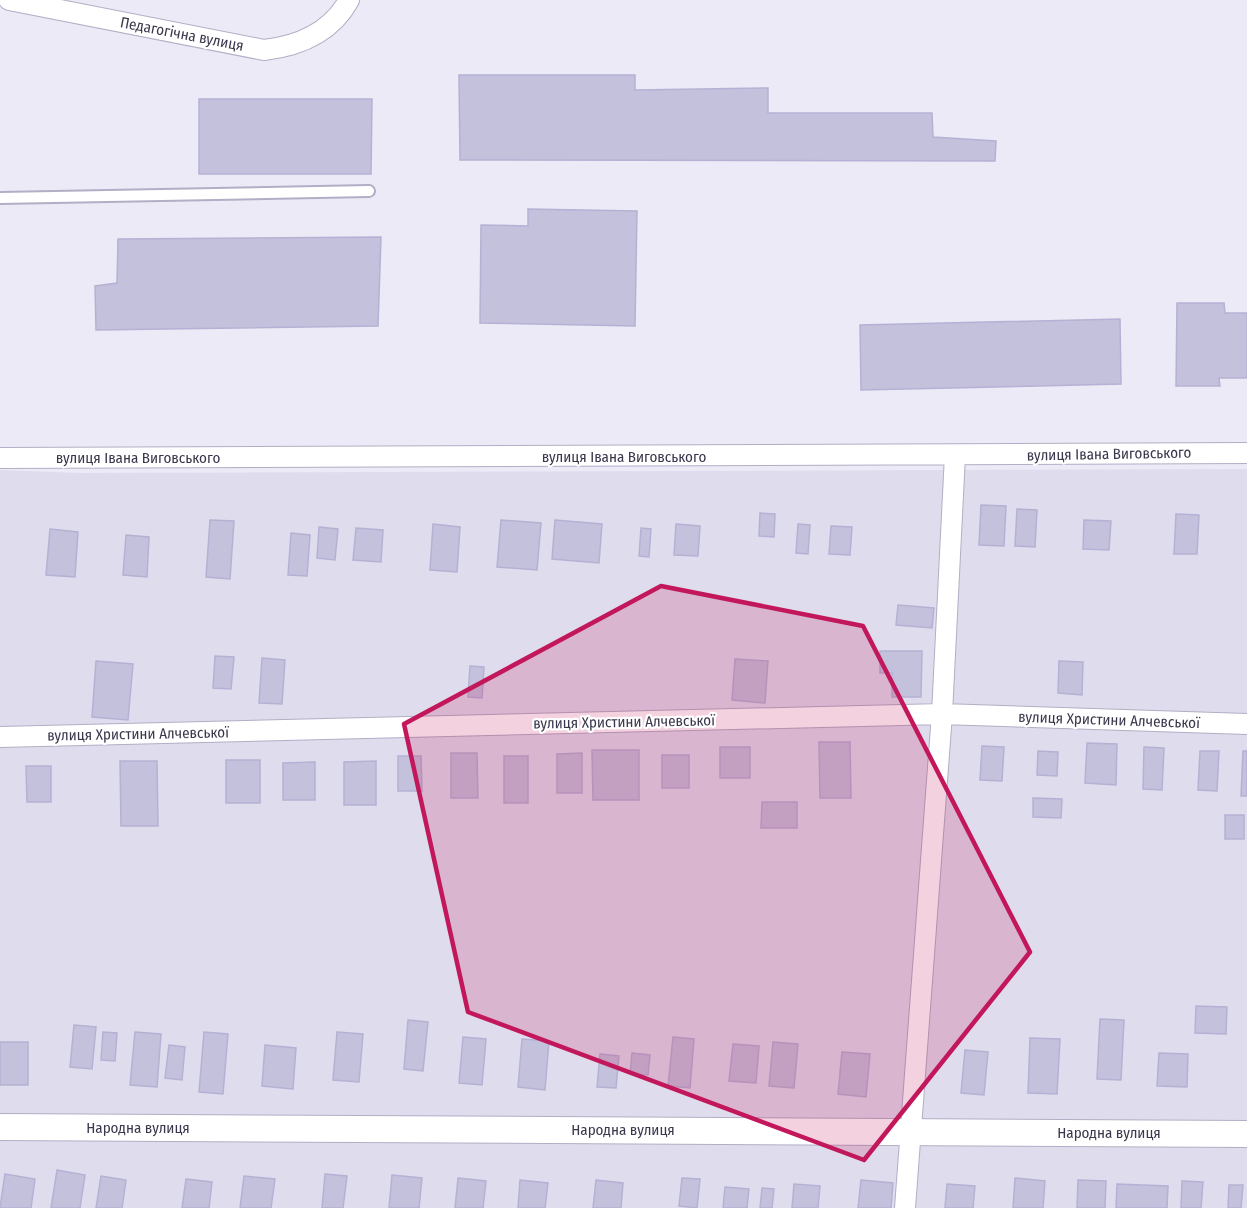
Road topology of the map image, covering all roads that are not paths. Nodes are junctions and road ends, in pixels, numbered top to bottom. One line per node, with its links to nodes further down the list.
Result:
1 (9, 0): 2 (street, Педагогічна вулиця)
2 (346, 5)
3 (369, 190): 4 (lane)
4 (0, 198)
5 (1247, 453): 6 (street, вулиця Івана Виговського)
6 (955, 455): 7 (street, вулиця Івана Виговського); 8 (street)
7 (0, 458)
8 (942, 714): 9 (street, вулиця Христини Алчевської); 10 (street, вулиця Христини Алчевської); 12 (street)
9 (1247, 724)
10 (0, 737)
11 (0, 1127): 12 (street, Народна вулиця)
12 (912, 1132): 13 (street, Народна вулиця); 14 (street)
13 (1247, 1134)
14 (905, 1208)

